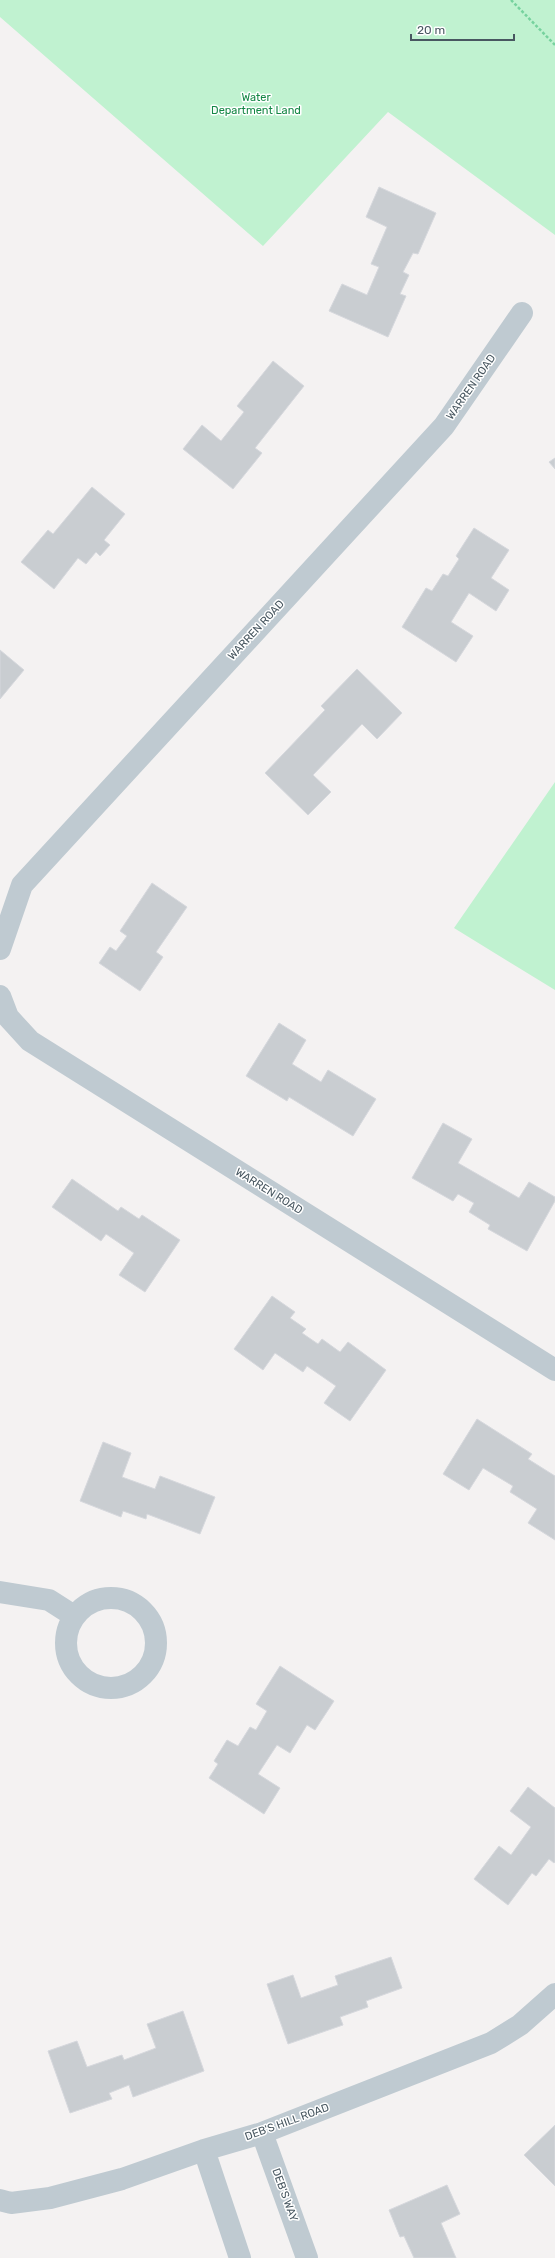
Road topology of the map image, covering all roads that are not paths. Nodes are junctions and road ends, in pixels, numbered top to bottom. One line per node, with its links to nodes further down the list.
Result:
1 (522, 313): 2 (street, WARREN ROAD)
2 (0, 949)
3 (0, 996): 4 (street, WARREN ROAD)
4 (555, 1370)
5 (0, 1592): 6 (street)
6 (74, 1616): 6 (street)
7 (555, 1994): 8 (street, DEB'S HILL ROAD)
8 (262, 2133): 9 (street, DEB'S HILL ROAD); 12 (street, DEB'S WAY)
9 (204, 2150): 10 (street, DEB'S HILL ROAD); 11 (street)
10 (0, 2200)
11 (240, 2258)
12 (307, 2258)

